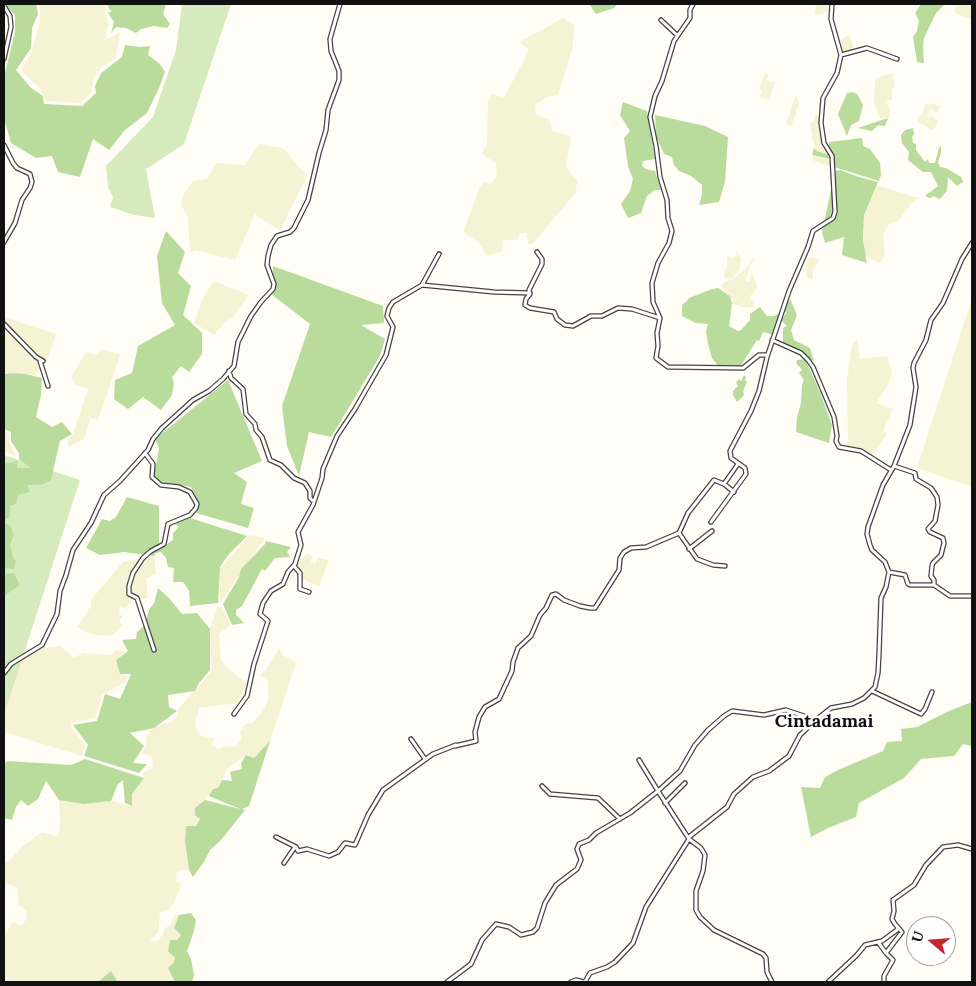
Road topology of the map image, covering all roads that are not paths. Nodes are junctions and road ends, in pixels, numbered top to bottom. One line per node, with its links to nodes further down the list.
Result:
1 (340, 4): 21 (street)
2 (693, 4): 6 (street)
3 (832, 4): 7 (street)
4 (4, 6): 8 (street)
5 (661, 20): 6 (street)
6 (677, 35): 17 (street)
7 (841, 55): 9 (street); 19 (street)
8 (4, 59)
9 (897, 59)
10 (4, 145): 11 (street)
11 (4, 242)
12 (972, 243): 25 (street)
13 (537, 252): 16 (street)
14 (440, 254): 15 (street)
15 (422, 285): 16 (street); 28 (street)
16 (530, 293): 17 (street)
17 (660, 318): 20 (street)
18 (4, 324): 22 (street)
19 (772, 340): 20 (street); 25 (street)
20 (767, 355): 24 (street)
21 (229, 371): 23 (street); 28 (street)
22 (48, 386)
23 (145, 453): 39 (street); 40 (street)
24 (738, 464): 26 (street); 27 (street)
25 (892, 468): 35 (street); 36 (street)
26 (724, 484): 27 (street); 31 (street)
27 (734, 492): 29 (street)
28 (314, 502): 33 (street)
29 (711, 522)
30 (712, 532): 32 (street)
31 (679, 533): 32 (street); 46 (street)
32 (689, 549): 34 (street)
33 (294, 566): 37 (street); 43 (street)
34 (725, 566)
35 (888, 572): 36 (street); 41 (street)
36 (934, 584): 38 (street)
37 (309, 592)
38 (972, 596)
39 (154, 650)
40 (4, 673)
41 (872, 691): 42 (street); 44 (street)
42 (932, 692)
43 (234, 714)
44 (816, 720): 50 (street); 54 (street)
45 (410, 739): 46 (street)
46 (425, 759): 55 (street)
47 (639, 760): 50 (street)
48 (685, 783): 51 (street)
49 (542, 786): 52 (street)
50 (658, 791): 51 (street); 52 (street)
51 (665, 803): 54 (street)
52 (620, 818): 61 (street)
53 (276, 837): 55 (street)
54 (689, 838): 63 (street); 64 (street)
55 (295, 847): 57 (street)
56 (972, 849): 58 (street)
57 (284, 863)
58 (895, 924): 59 (street); 60 (street)
59 (878, 942): 60 (street); 65 (street)
60 (886, 953): 66 (street)
61 (447, 982)
62 (571, 982): 63 (street)
63 (585, 982)
64 (772, 982)
65 (828, 982)
66 (884, 982)

